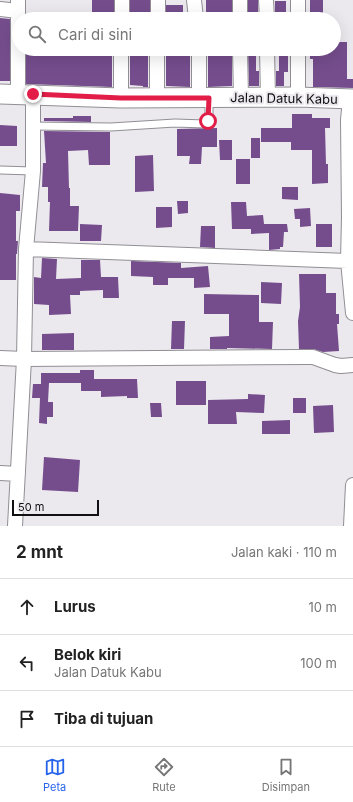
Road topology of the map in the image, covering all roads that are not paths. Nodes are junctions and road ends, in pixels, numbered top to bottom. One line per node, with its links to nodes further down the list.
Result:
1 (122, 0): 9 (street)
2 (158, 0): 10 (street)
3 (194, 0): 11 (street)
4 (240, 0): 12 (street)
5 (266, 0): 13 (street)
6 (298, 0): 14 (street)
7 (18, 5): 8 (street)
8 (0, 9)
9 (122, 12)
10 (158, 12)
11 (195, 12)
12 (240, 12)
13 (267, 12)
14 (298, 12)
15 (17, 56): 22 (street)
16 (121, 56): 24 (street)
17 (157, 56): 25 (street)
18 (200, 56): 26 (street)
19 (240, 56): 27 (street)
20 (267, 56): 28 (street)
21 (298, 56): 23 (street)
22 (17, 94): 24 (street, Jalan Datuk Kabu); 30 (street)
23 (298, 97): 28 (street, Jalan Datuk Kabu); 29 (street, Jalan Datuk Kabu)
24 (121, 98): 25 (street, Jalan Datuk Kabu)
25 (157, 98): 26 (street, Jalan Datuk Kabu)
26 (204, 98): 27 (street, Jalan Datuk Kabu); 30 (lane)
27 (241, 98): 28 (street, Jalan Datuk Kabu)
28 (268, 98)
29 (351, 101): 33 (street)
30 (32, 126): 32 (street)
31 (0, 170): 32 (lane)
32 (32, 171): 34 (street)
33 (351, 217): 35 (street)
34 (26, 249): 35 (street); 39 (street)
35 (348, 261): 36 (street)
36 (352, 292): 37 (street)
37 (353, 313)
38 (0, 358): 39 (street)
39 (24, 359): 40 (street); 42 (street)
40 (353, 364)
41 (0, 473): 42 (street)
42 (18, 474): 45 (street)
43 (353, 484): 44 (street)
44 (351, 521)
45 (14, 526)

